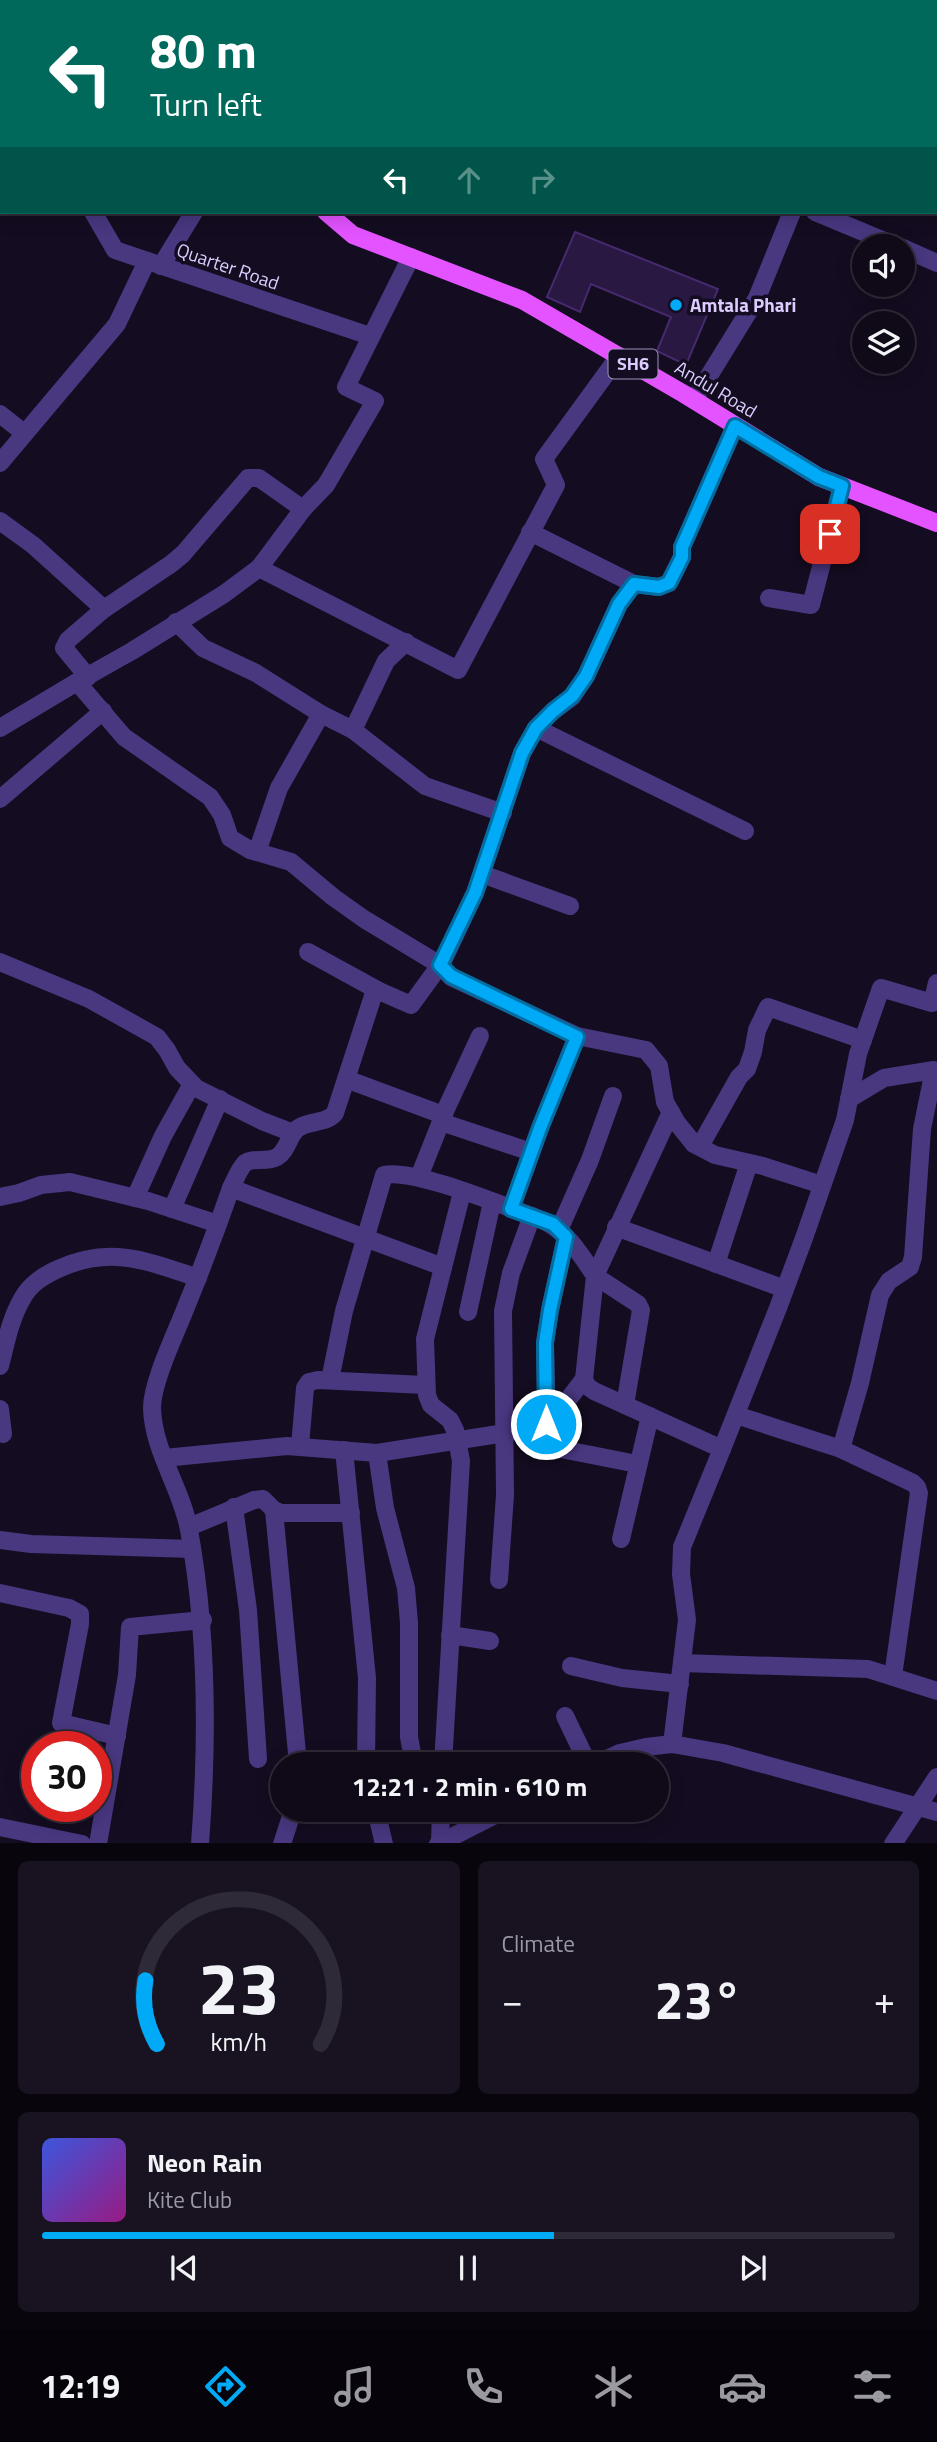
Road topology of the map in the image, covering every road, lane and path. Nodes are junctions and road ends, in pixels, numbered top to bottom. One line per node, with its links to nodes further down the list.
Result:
1 (94, 214): 9 (street, Quarter Road)
2 (192, 214): 9 (street)
3 (328, 214): 8 (main road, Andul Road / SH6)
4 (791, 214): 13 (street)
5 (820, 214): 6 (street)
6 (868, 234)
7 (915, 254): 10 (street)
8 (411, 257): 11 (street); 12 (main road, Andul Road / SH6)
9 (154, 263): 11 (street, Quarter Road); 16 (street)
10 (937, 263)
11 (370, 336): 19 (street)
12 (619, 356): 13 (main road, Andul Road / SH6); 22 (street)
13 (694, 400): 15 (main road, Andul Road / SH6)
14 (0, 414): 16 (street)
15 (735, 426): 18 (main road, Andul Road / SH6); 24 (street)
16 (24, 433): 17 (street)
17 (0, 463)
18 (842, 486): 20 (main road, Andul Road / SH6); 25 (street)
19 (303, 509): 23 (street); 26 (street)
20 (937, 523)
21 (4, 531): 26 (street)
22 (530, 532): 24 (street); 28 (street)
23 (258, 568): 27 (street); 28 (street)
24 (634, 584): 33 (street)
25 (769, 598)
26 (104, 610): 29 (street)
27 (176, 622): 29 (street); 31 (street)
28 (405, 642): 34 (street)
29 (82, 679): 30 (street); 32 (street)
30 (103, 711): 35 (street); 38 (street)
31 (321, 714): 34 (street); 38 (street)
32 (0, 728)
33 (536, 728): 36 (street); 37 (street)
34 (353, 730): 36 (street)
35 (0, 799)
36 (503, 813): 39 (street)
37 (745, 831)
38 (257, 852): 43 (street)
39 (482, 874): 40 (street); 43 (street)
40 (570, 906)
41 (308, 952): 45 (street)
42 (0, 962): 51 (street)
43 (440, 965): 45 (street); 47 (street)
44 (937, 983): 48 (street)
45 (379, 991): 50 (street)
46 (480, 1037): 56 (street)
47 (577, 1037): 55 (street); 59 (street)
48 (863, 1040): 53 (street); 58 (street)
49 (935, 1070): 53 (street); 95 (street)
50 (346, 1079): 56 (street); 57 (street)
51 (192, 1084): 54 (street); 66 (street)
52 (613, 1096): 73 (street)
53 (849, 1099): 62 (street)
54 (220, 1100): 57 (street); 68 (street)
55 (671, 1112): 58 (street); 72 (street)
56 (442, 1119): 59 (street); 61 (street)
57 (293, 1133): 63 (street)
58 (694, 1144): 60 (street)
59 (531, 1152): 69 (street)
60 (749, 1163): 62 (street); 75 (street)
61 (419, 1177): 64 (street); 74 (street)
62 (822, 1185): 79 (street)
63 (231, 1188): 71 (street); 74 (street)
64 (462, 1192): 67 (street); 76 (street)
65 (0, 1197): 66 (street)
66 (135, 1198): 68 (street)
67 (492, 1202): 69 (street); 80 (street)
68 (172, 1209): 71 (street)
69 (511, 1209): 70 (street)
70 (531, 1216): 73 (street); 90 (street)
71 (218, 1224): 78 (street)
72 (616, 1227): 75 (street); 77 (street)
73 (563, 1233): 77 (street); 89 (street)
74 (365, 1238): 76 (street); 83 (street)
75 (716, 1264): 79 (street)
76 (443, 1267): 84 (street)
77 (595, 1276): 82 (street); 85 (street)
78 (198, 1278): 81 (street); 98 (street)
79 (785, 1289): 87 (street)
80 (468, 1312)
81 (0, 1366)
82 (584, 1379): 85 (street); 89 (street)
83 (330, 1380): 84 (street); 93 (street)
84 (425, 1385): 92 (street)
85 (625, 1405): 88 (street)
86 (0, 1409): 91 (street)
87 (736, 1415): 94 (street); 95 (street)
88 (650, 1416): 94 (street); 99 (street)
89 (546, 1424): 90 (street); 99 (street)
90 (505, 1433): 92 (street); 107 (street)
91 (3, 1434)
92 (459, 1441): 97 (street); 110 (street)
93 (300, 1446): 96 (street); 98 (street)
94 (722, 1449): 112 (street)
95 (841, 1449): 114 (street)
96 (344, 1450): 97 (street); 102 (street)
97 (377, 1453): 122 (street)
98 (164, 1458): 103 (street)
99 (637, 1464): 104 (street)
100 (234, 1507): 101 (street); 103 (street); 126 (street)
101 (274, 1510): 102 (street); 120 (street)
102 (351, 1513): 121 (street)
103 (189, 1527): 106 (street)
104 (621, 1539)
105 (0, 1540): 106 (street)
106 (192, 1549): 109 (street)
107 (499, 1580)
108 (0, 1593): 118 (street)
109 (203, 1620): 118 (street); 137 (street)
110 (450, 1635): 111 (street); 123 (street)
111 (489, 1641)
112 (682, 1663): 114 (street); 115 (street)
113 (571, 1666): 115 (street)
114 (892, 1676): 116 (street)
115 (680, 1684): 119 (street)
116 (937, 1690)
117 (565, 1716): 124 (street)
118 (117, 1736): 136 (street)
119 (673, 1744): 125 (street); 128 (street)
120 (297, 1752)
121 (366, 1752)
122 (412, 1752)
123 (444, 1752)
124 (582, 1752)
125 (628, 1752)
126 (258, 1759)
127 (937, 1777): 128 (street)
128 (915, 1807): 129 (street); 141 (street)
129 (937, 1812)
130 (290, 1822): 138 (street)
131 (379, 1822): 139 (street)
132 (440, 1822): 140 (street)
133 (481, 1822): 140 (street)
134 (0, 1826): 135 (street)
135 (82, 1843)
136 (98, 1843)
137 (200, 1843)
138 (282, 1843)
139 (384, 1843)
140 (439, 1843)
141 (893, 1843)

